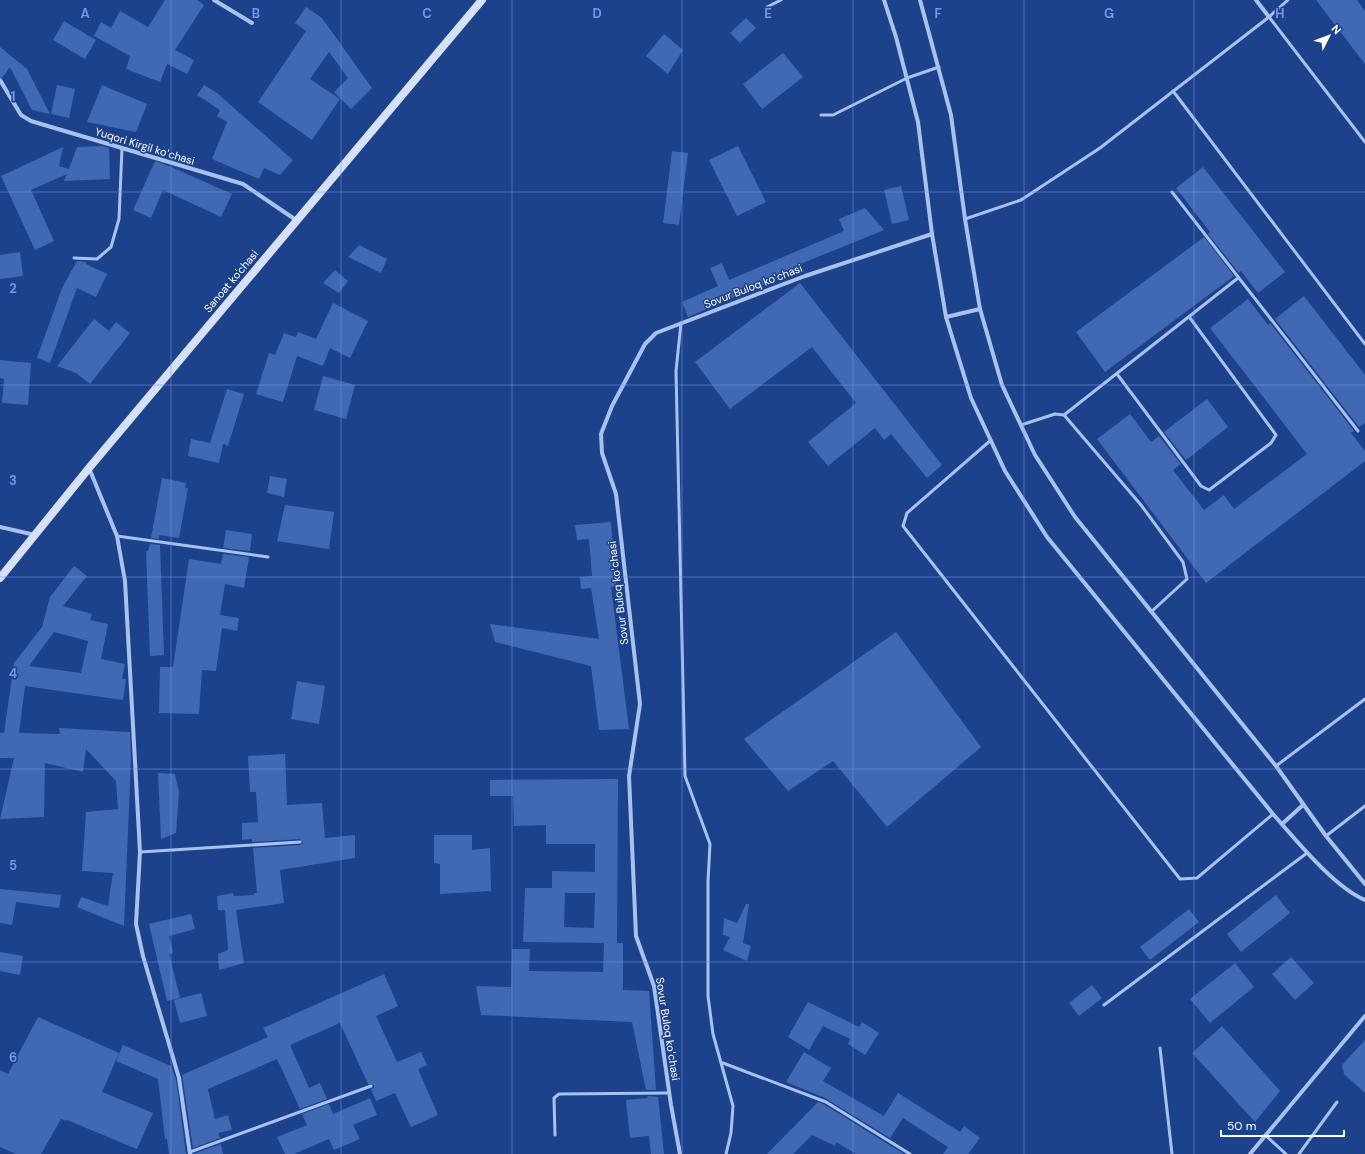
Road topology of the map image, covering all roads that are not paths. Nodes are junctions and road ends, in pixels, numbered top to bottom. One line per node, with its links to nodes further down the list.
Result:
1 (214, 0): 10 (street)
2 (482, 0): 20 (main road, Sanoat ko'chasi)
3 (781, 0): 8 (lane)
4 (884, 0): 12 (street)
5 (920, 0): 11 (street)
6 (1256, 0): 9 (street)
7 (1288, 0): 9 (lane)
8 (766, 8)
9 (1269, 17): 14 (lane); 16 (lane)
10 (252, 22)
11 (939, 67): 12 (lane); 19 (street)
12 (907, 78): 15 (lane); 21 (street)
13 (0, 80): 17 (street, Yuqori Kirgil koʻchasi)
14 (1173, 92): 19 (lane); 28 (lane)
15 (822, 115)
16 (1365, 142)
17 (122, 148): 20 (street, Yuqori Kirgil koʻchasi); 22 (lane)
18 (1172, 192): 23 (lane)
19 (965, 219): 24 (street)
20 (296, 220): 34 (main road, Sanoat ko'chasi)
21 (932, 234): 25 (street); 27 (street, Sovur Buloq koʻchasi)
22 (74, 258)
23 (1238, 278): 26 (lane); 32 (lane)
24 (980, 309): 25 (street); 31 (street)
25 (946, 317): 33 (street)
26 (1190, 318): 29 (lane); 29 (lane)
27 (680, 323): 56 (lane); 58 (street, Sovur Buloq koʻchasi)
28 (1365, 344)
29 (1117, 374): 30 (lane)
30 (1064, 415): 31 (lane); 40 (lane)
31 (1021, 425): 40 (street)
32 (1358, 431)
33 (991, 440): 45 (street); 45 (lane)
34 (89, 468): 36 (main road, Sanoat ko'chasi); 37 (street)
35 (0, 527): 36 (street)
36 (36, 535): 39 (main road, Sanoat ko'chasi)
37 (117, 536): 38 (lane); 49 (street)
38 (268, 557)
39 (0, 578)
40 (1151, 612): 42 (street)
41 (1365, 699): 42 (lane)
42 (1276, 766): 43 (street)
43 (1303, 805): 46 (street); 47 (street)
44 (1365, 806): 47 (lane)
45 (1273, 814): 46 (street)
46 (1282, 824): 50 (street)
47 (1326, 836): 51 (street)
48 (300, 842): 49 (lane)
49 (140, 852): 62 (street)
50 (1307, 853): 52 (street); 53 (lane)
51 (1365, 884)
52 (1365, 900)
53 (1104, 1005)
54 (1365, 1016): 61 (street)
55 (1160, 1048): 66 (lane)
56 (723, 1063): 64 (lane); 65 (lane)
57 (371, 1086): 62 (lane)
58 (669, 1093): 60 (lane); 63 (street, Sovur Buloq koʻchasi)
59 (1337, 1102): 69 (lane)
60 (555, 1135)
61 (1265, 1135): 67 (street); 68 (lane)
62 (190, 1153)
63 (680, 1154)
64 (726, 1154)
65 (910, 1154)
66 (1172, 1154)
67 (1250, 1154)
68 (1286, 1154)
69 (1298, 1154)

